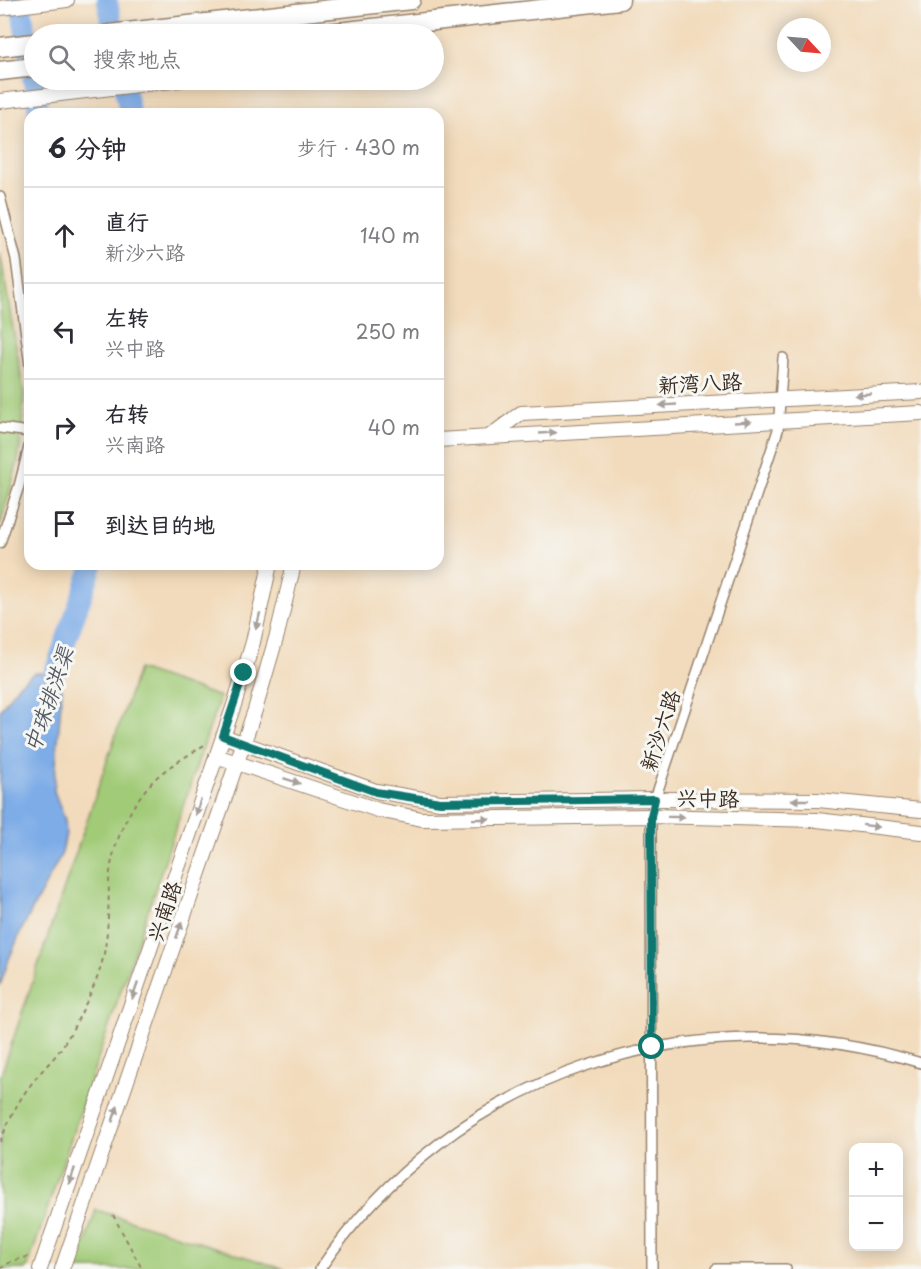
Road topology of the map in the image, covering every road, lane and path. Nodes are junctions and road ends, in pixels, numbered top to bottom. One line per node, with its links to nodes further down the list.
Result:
1 (67, 0): 4 (street)
2 (411, 0): 5 (highway)
3 (620, 0): 6 (highway)
4 (0, 8)
5 (198, 24)
6 (412, 24)
7 (24, 44): 8 (highway)
8 (0, 47)
9 (24, 68): 10 (highway)
10 (0, 71)
11 (94, 90): 12 (street)
12 (0, 101)
13 (0, 197): 14 (street)
14 (24, 323)
15 (783, 358): 17 (street, 新沙六路)
16 (921, 392): 17 (street, 新湾八路, one-way to 17)
17 (780, 399): 19 (street, 新沙六路); 22 (street, 新湾八路, one-way to 22)
18 (921, 413): 19 (street, 新湾八路)
19 (779, 420): 22 (street, 新湾八路, one-way to 19); 33 (street, 新沙六路)
20 (0, 428): 21 (street)
21 (24, 431)
22 (490, 437): 23 (street, 新湾八路)
23 (444, 440)
24 (24, 466): 25 (street)
25 (0, 543)
26 (269, 570): 28 (street, 兴南路, one-way to 28)
27 (292, 570): 29 (street, 兴南路)
28 (223, 736): 29 (street, 兴中路); 31 (street, 兴南路)
29 (243, 744): 32 (street, 兴南路); 33 (street, 兴中路)
30 (204, 745): 39 (path)
31 (216, 756): 32 (street, 兴中路); 43 (street, 兴南路, one-way to 43)
32 (236, 763): 35 (street, 兴中路, one-way to 35); 44 (street, 兴南路, one-way to 32)
33 (655, 799): 34 (street, 兴中路, one-way to 33); 35 (street, 新沙六路)
34 (921, 810)
35 (651, 816): 36 (street, 兴中路, one-way to 36); 37 (street, 新沙六路)
36 (921, 832)
37 (652, 1047): 38 (street); 46 (street); 47 (street, 新沙六路)
38 (921, 1063)
39 (0, 1142)
40 (114, 1215): 45 (path)
41 (31, 1256): 42 (path)
42 (0, 1268)
43 (40, 1269)
44 (62, 1269)
45 (142, 1269)
46 (320, 1269)
47 (652, 1269)
48 (716, 1269): 49 (street)
49 (786, 1269)

